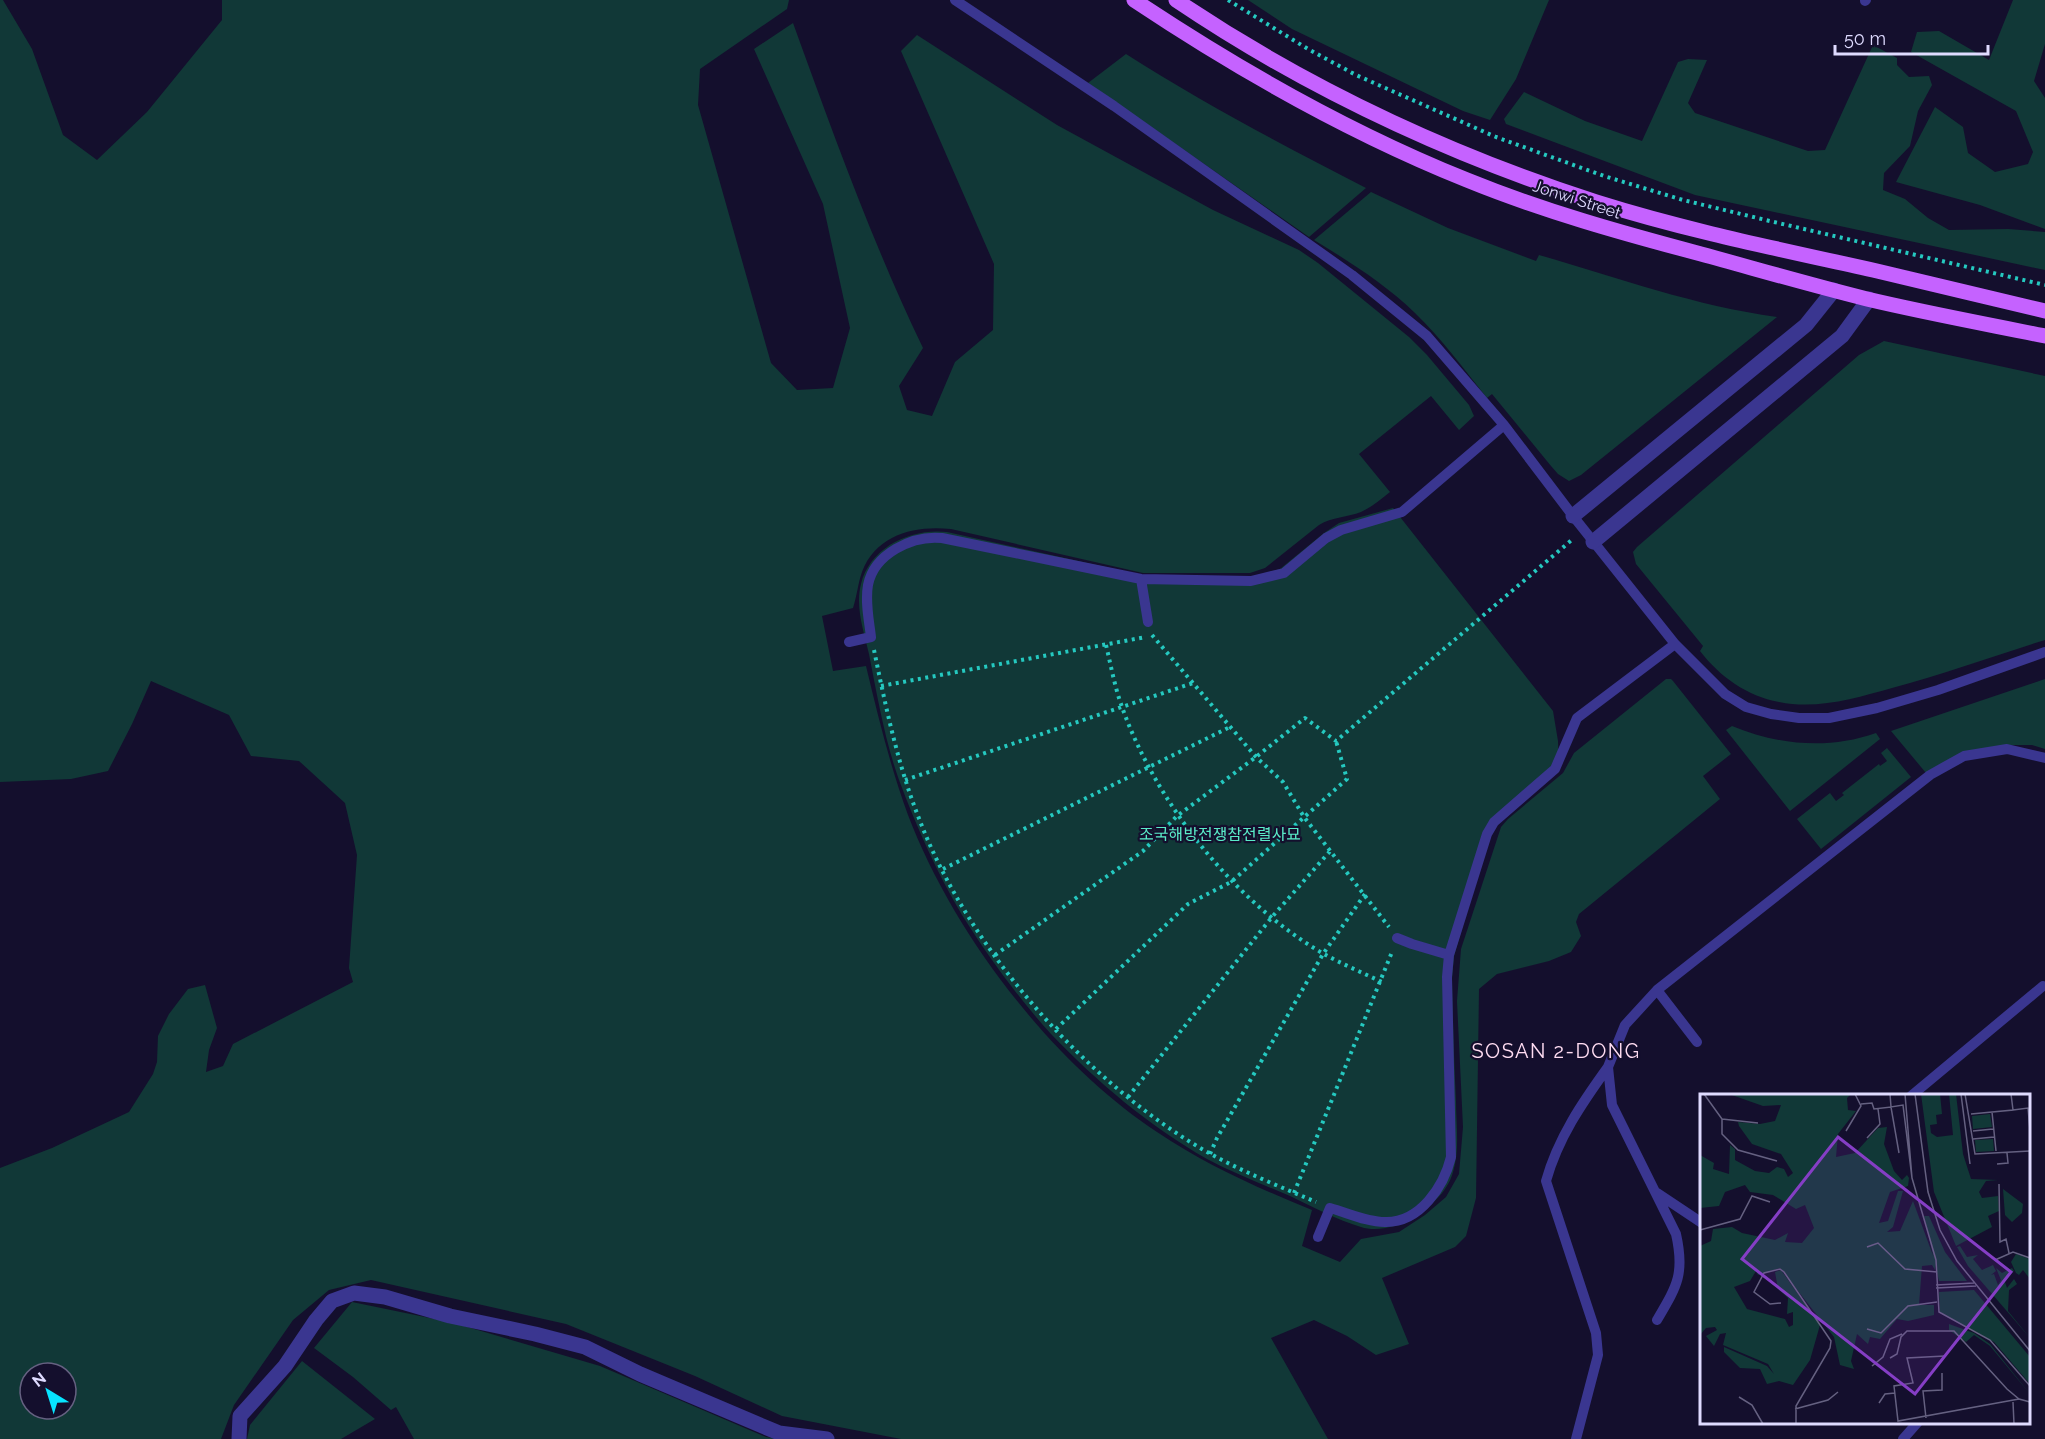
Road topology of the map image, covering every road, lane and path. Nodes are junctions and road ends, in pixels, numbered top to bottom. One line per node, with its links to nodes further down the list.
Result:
1 (955, 0): 10 (lane)
2 (1134, 0): 6 (main road, Jonwi Street)
3 (1176, 0): 8 (main road, Jonwi Street)
4 (1228, 0): 5 (path)
5 (2045, 285)
6 (1834, 290): 7 (main road, Jonwi Street); 11 (street)
7 (1869, 299): 9 (main road, Jonwi Street); 12 (street)
8 (2045, 311)
9 (2045, 336)
10 (1504, 425): 11 (lane); 13 (lane)
11 (1573, 516): 12 (lane)
12 (1588, 536): 18 (lane); 25 (path)
13 (1141, 579): 14 (lane); 16 (lane)
14 (1148, 622): 15 (path)
15 (1152, 636): 19 (path); 21 (path)
16 (871, 637): 17 (lane); 22 (path)
17 (849, 642)
18 (1675, 644): 20 (lane); 40 (lane)
19 (1106, 645): 22 (path); 23 (path)
20 (2045, 652)
21 (1193, 683): 23 (path); 24 (path)
22 (881, 686): 29 (path)
23 (1121, 707): 28 (path); 29 (path)
24 (1230, 727): 26 (path); 28 (path)
25 (1336, 741): 26 (path); 31 (path)
26 (1256, 757): 30 (path); 31 (path)
27 (2045, 758): 43 (lane)
28 (1148, 767): 30 (path); 33 (path)
29 (905, 780): 33 (path)
30 (1177, 816): 34 (path); 39 (path)
31 (1304, 817): 32 (path); 34 (path)
32 (1331, 850): 35 (path); 36 (path)
33 (943, 869): 39 (path)
34 (1232, 882): 36 (path); 44 (path)
35 (1365, 894): 37 (path); 38 (path)
36 (1272, 918): 38 (path); 48 (path)
37 (1398, 938): 40 (lane); 41 (path)
38 (1323, 954): 41 (path); 49 (path)
39 (995, 955): 44 (path)
40 (1449, 955): 52 (lane)
41 (1382, 982): 50 (path)
42 (2043, 986): 47 (lane)
43 (1657, 990): 45 (lane); 46 (lane)
44 (1056, 1029): 48 (path)
45 (1697, 1042)
46 (1608, 1067): 51 (lane); 59 (lane)
47 (1912, 1094)
48 (1128, 1097): 49 (path)
49 (1210, 1154): 50 (path)
50 (1294, 1193): 52 (path)
51 (1657, 1193): 53 (lane); 55 (lane)
52 (1330, 1208): 54 (lane)
53 (1700, 1222)
54 (1318, 1237)
55 (1657, 1320)
56 (1916, 1424): 60 (lane)
57 (239, 1439): 58 (street)
58 (827, 1439)
59 (1576, 1439)
60 (1903, 1439)

